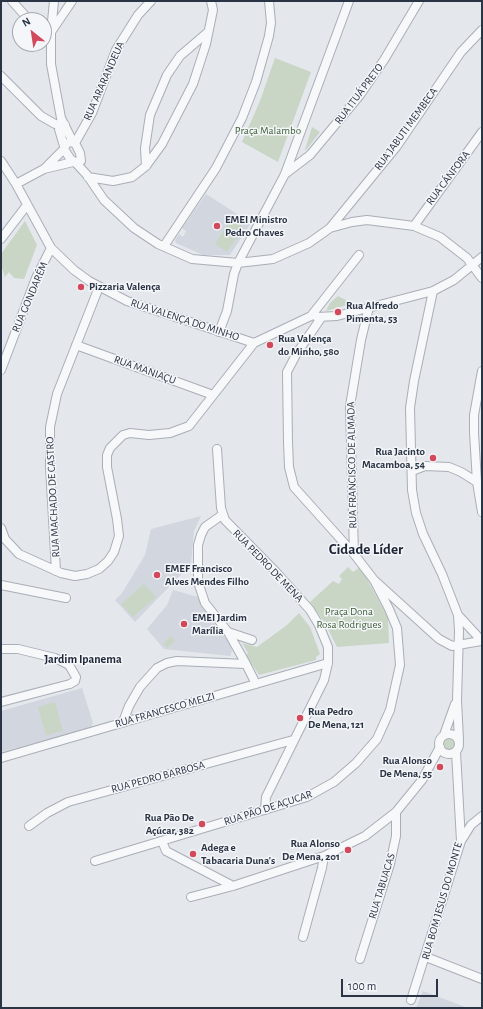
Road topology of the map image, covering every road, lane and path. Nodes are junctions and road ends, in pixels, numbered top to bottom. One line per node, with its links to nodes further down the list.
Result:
1 (12, 1): 9 (street)
2 (54, 1): 10 (street)
3 (72, 1): 11 (street)
4 (151, 1): 18 (street, RUA ARARANDEUA)
5 (212, 1): 13 (street)
6 (270, 1): 31 (street)
7 (349, 1): 24 (street)
8 (419, 1): 24 (street, RUA ITUÁ PRETO)
9 (22, 12)
10 (51, 12)
11 (52, 24)
12 (482, 30): 29 (street, RUA JABUTI MEMBECA)
13 (208, 32): 22 (street); 22 (street)
14 (50, 52): 16 (street)
15 (1, 76): 16 (street)
16 (62, 123): 18 (street); 19 (street)
17 (482, 132): 28 (street, RUA CÁNFORA)
18 (74, 142): 19 (street); 21 (street)
19 (64, 148): 21 (street); 23 (street)
20 (1, 161): 26 (street, RUA VALENÇA DO MINHO)
21 (77, 162): 23 (street); 25 (street)
22 (146, 166): 25 (street)
23 (44, 169): 26 (street)
24 (285, 174): 35 (street)
25 (87, 176): 31 (street)
26 (16, 184): 27 (street, RUA VALENÇA DO MINHO)
27 (27, 205): 30 (street); 32 (street, RUA VALENÇA DO MINHO)
28 (414, 226): 29 (street); 36 (street)
29 (330, 228): 35 (street)
30 (2, 237)
31 (164, 246): 35 (street)
32 (51, 248): 38 (street, RUA VALENÇA DO MINHO); 46 (street, RUA GONDARÉM)
33 (359, 256): 41 (street)
34 (482, 257): 36 (street)
35 (238, 263): 43 (street)
36 (473, 264): 37 (street); 39 (street)
37 (482, 278)
38 (98, 286): 43 (street, RUA VALENÇA DO MINHO); 45 (street, RUA MACHADO DE CASTRO)
39 (433, 291): 40 (street); 52 (street)
40 (369, 307): 42 (street); 57 (street, RUA FRANCISCO DE ALMADA)
41 (311, 316): 42 (street); 44 (street, RUA VALENÇA DO MINHO)
42 (321, 318): 57 (street)
43 (219, 332): 44 (street, RUA VALENÇA DO MINHO)
44 (254, 343): 48 (street)
45 (76, 345): 48 (street, RUA MANIAÇU); 58 (street, RUA MACHADO DE CASTRO)
46 (1, 370)
47 (482, 371): 50 (street)
48 (213, 395): 58 (street)
49 (482, 412): 50 (street)
50 (474, 415): 53 (street)
51 (217, 449): 55 (street)
52 (412, 471): 53 (street); 62 (street)
53 (477, 482): 54 (street)
54 (482, 512)
55 (222, 515): 63 (street); 69 (street, RUA PEDRO DE MENA)
56 (1, 528): 58 (street)
57 (354, 554): 59 (street)
58 (56, 571)
59 (374, 580): 66 (street); 80 (street, RUA PÃO DE AÇUCAR)
60 (1, 585): 61 (street)
61 (66, 598)
62 (458, 615): 65 (street); 66 (street)
63 (228, 632): 64 (street); 68 (street)
64 (252, 640)
65 (482, 641): 66 (street)
66 (459, 645): 71 (street)
67 (1, 649): 72 (street)
68 (246, 664): 70 (street); 73 (street)
69 (328, 664): 70 (street, RUA FRANCESCO MELZI); 75 (street, RUA PEDRO DE MENA)
70 (256, 684): 73 (street, RUA FRANCESCO MELZI)
71 (457, 700): 74 (street); 76 (street)
72 (1, 702)
73 (123, 722): 79 (street, RUA FRANCESCO MELZI)
74 (444, 736): 76 (street); 77 (street)
75 (293, 740): 80 (street, RUA PEDRO DE MENA); 83 (street, RUA PEDRO BARBOSA)
76 (459, 740): 78 (street)
77 (440, 748): 78 (street); 81 (street)
78 (456, 752): 85 (street, RUA BOM JESUS DO MONTE)
79 (1, 758)
80 (265, 810): 84 (street, RUA PÃO DE AÇUCAR)
81 (396, 812): 86 (street); 92 (street, RUA TABUACAS)
82 (482, 816): 85 (street)
83 (29, 826)
84 (162, 841): 87 (street, RUA PÃO DE AÇUCAR); 88 (street)
85 (460, 841): 91 (street, RUA BOM JESUS DO MONTE)
86 (324, 856): 88 (street); 90 (street)
87 (95, 861)
88 (233, 886): 89 (street)
89 (191, 897)
90 (303, 937)
91 (426, 957): 93 (street); 94 (street, RUA BOM JESUS DO MONTE)
92 (360, 958)
93 (482, 979)
94 (411, 1000)

